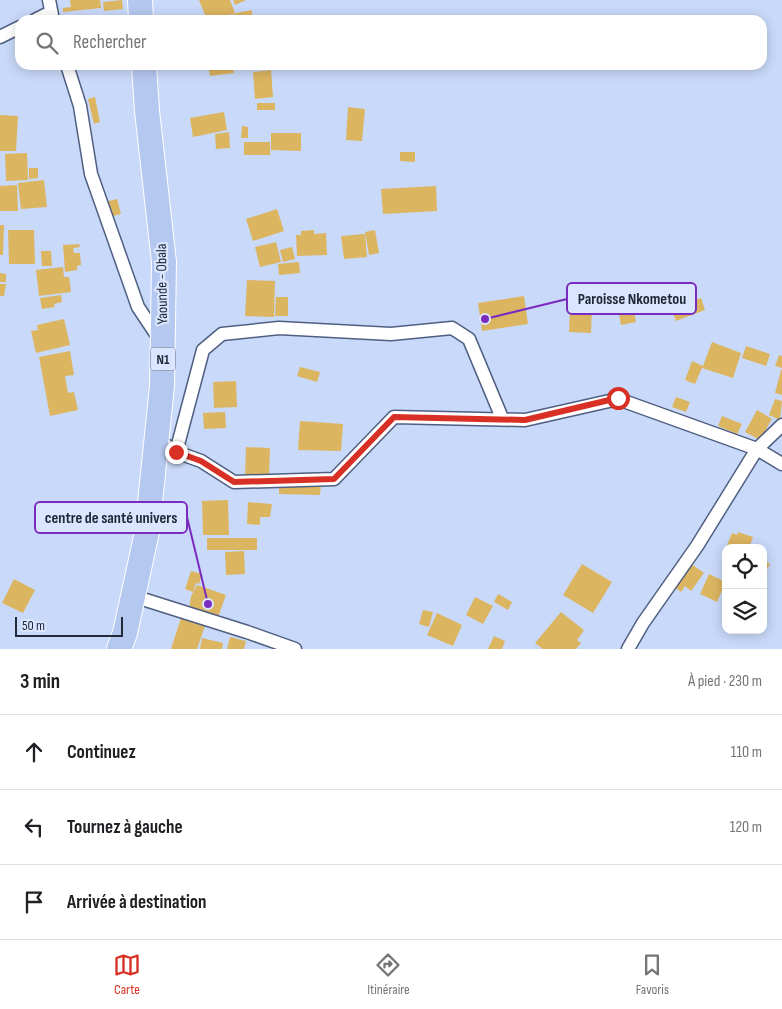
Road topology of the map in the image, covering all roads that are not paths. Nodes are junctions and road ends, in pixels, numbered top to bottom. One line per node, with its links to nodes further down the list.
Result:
1 (140, 0): 2 (highway)
2 (141, 15)
3 (15, 30): 4 (street)
4 (0, 37)
5 (69, 70): 7 (street)
6 (144, 70): 7 (highway, Yaounde - Obala / N1)
7 (163, 344): 10 (highway, Yaounde - Obala / N1)
8 (502, 418): 11 (street); 12 (street); 12 (street)
9 (782, 426): 11 (street)
10 (157, 439): 12 (street); 14 (highway, Yaounde - Obala / N1)
11 (757, 449): 13 (street); 17 (street)
12 (176, 452)
13 (782, 464)
14 (133, 596): 15 (highway, Yaounde - Obala / N1); 16 (street)
15 (119, 649)
16 (295, 649)
17 (628, 649)

